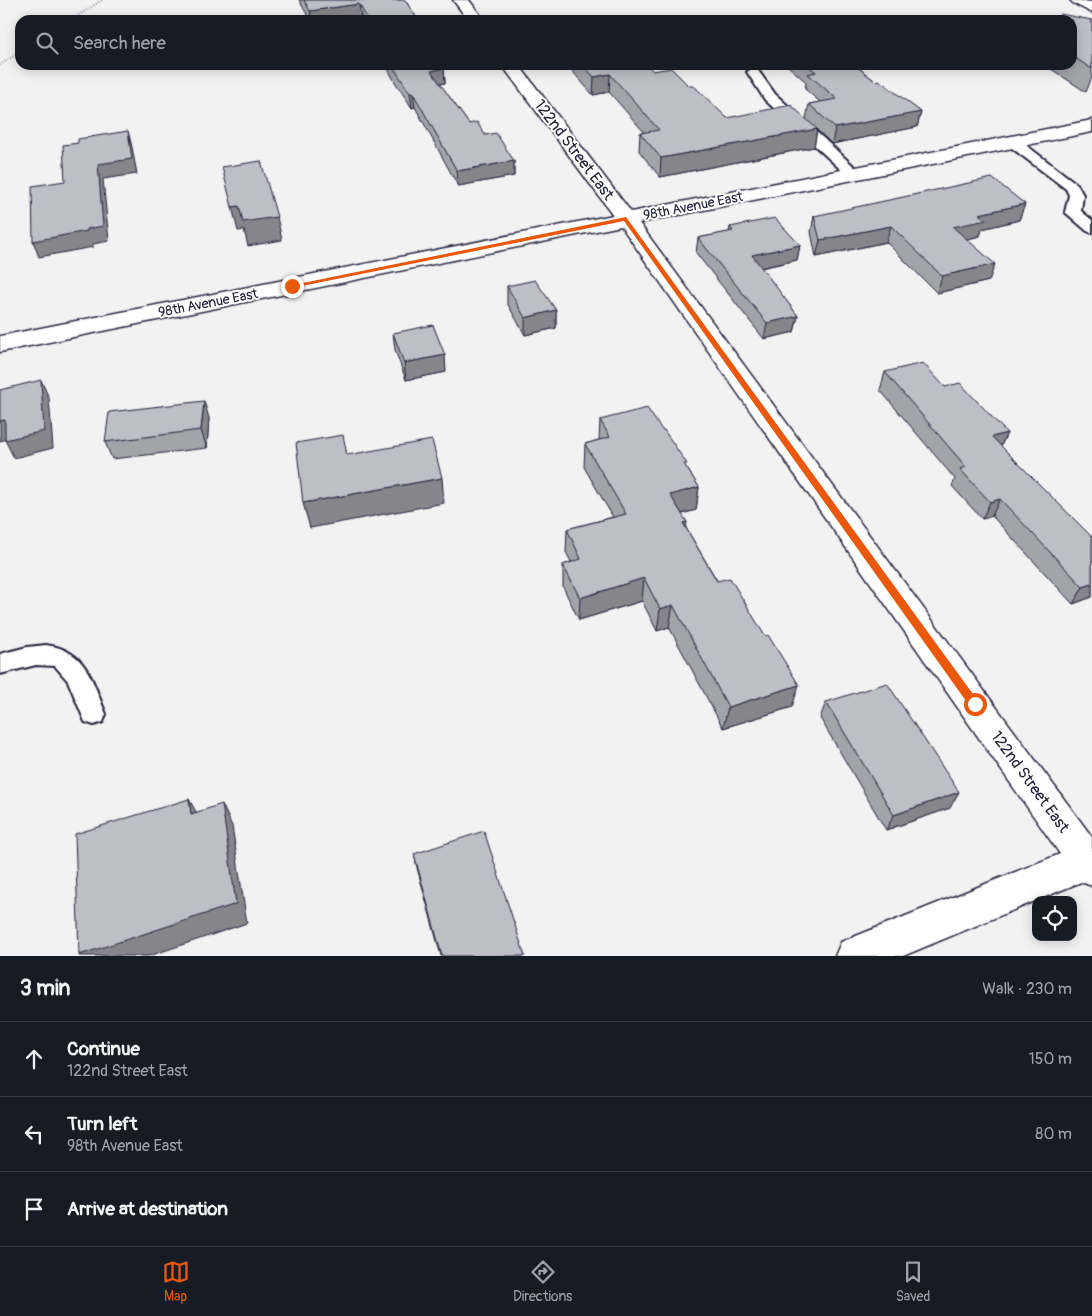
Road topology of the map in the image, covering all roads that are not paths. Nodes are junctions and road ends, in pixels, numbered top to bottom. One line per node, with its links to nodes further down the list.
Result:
1 (461, 0): 4 (street)
2 (1078, 0): 3 (street)
3 (1092, 8)
4 (472, 15)
5 (514, 70): 10 (street, 122nd Street East)
6 (753, 72): 9 (lane)
7 (1092, 126): 8 (street, 98th Avenue East)
8 (1013, 142): 9 (street, 98th Avenue East); 11 (lane)
9 (854, 174): 10 (street, 98th Avenue East)
10 (626, 219): 12 (street, 98th Avenue East); 15 (street, 122nd Street East)
11 (1092, 228)
12 (0, 344)
13 (0, 664): 14 (lane)
14 (94, 714)
15 (1089, 865): 16 (street)
16 (855, 956)

